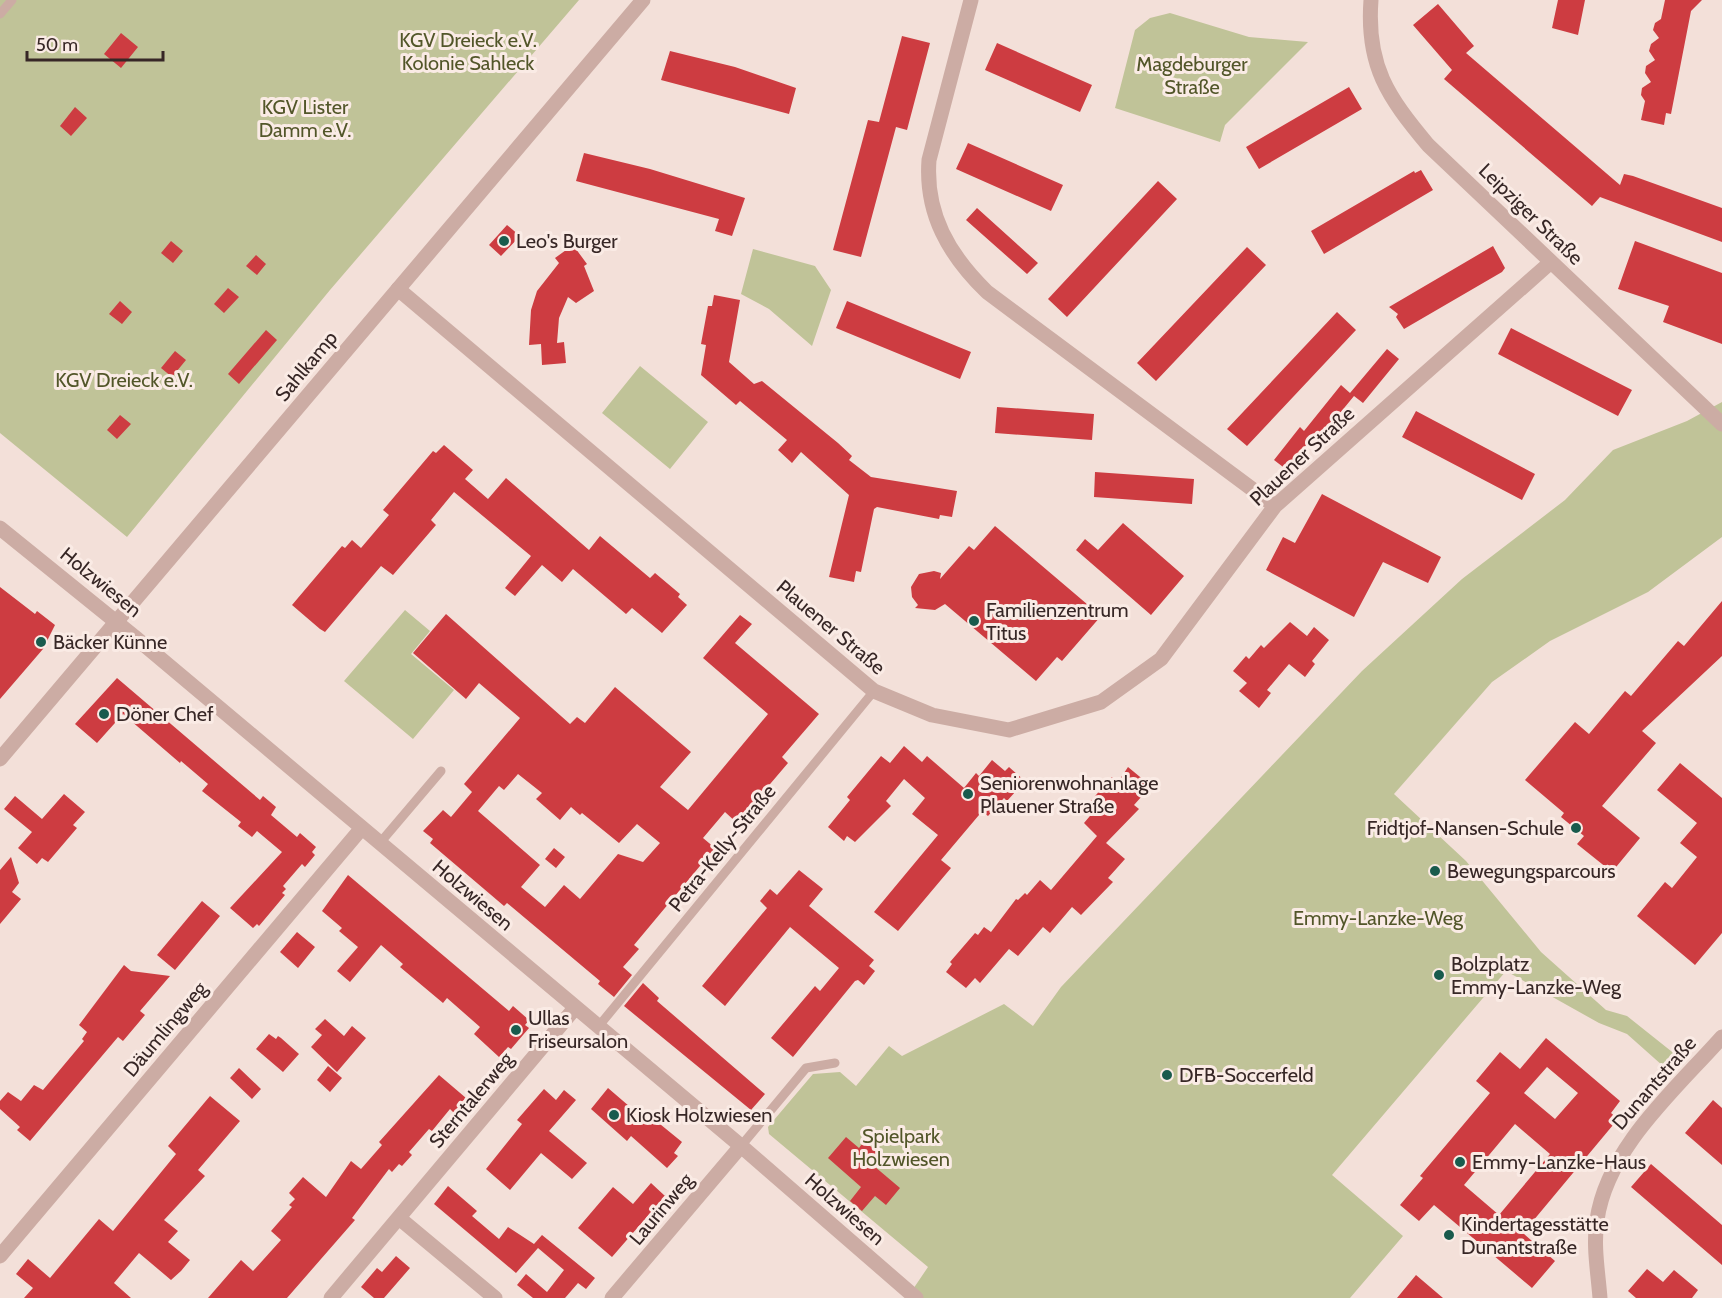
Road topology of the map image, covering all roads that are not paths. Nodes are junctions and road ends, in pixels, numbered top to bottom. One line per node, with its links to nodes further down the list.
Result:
1 (12, 0): 5 (lane)
2 (643, 0): 7 (street, Sahlkamp)
3 (971, 0): 9 (street)
4 (1371, 0): 6 (street, Leipziger Straße)
5 (0, 14)
6 (1551, 262): 8 (street, Leipziger Straße); 9 (street, Plauener Straße)
7 (398, 289): 11 (street, Sahlkamp); 12 (street, Plauener Straße)
8 (1722, 424)
9 (1275, 506): 12 (street, Plauener Straße)
10 (0, 528): 11 (street, Holzwiesen)
11 (116, 621): 13 (street, Sahlkamp); 15 (street, Holzwiesen)
12 (874, 691): 18 (lane, Petra-Kelly-Straße)
13 (0, 759)
14 (441, 771): 16 (lane)
15 (361, 829): 16 (street, Holzwiesen); 23 (street, Däumlingweg)
16 (379, 844): 17 (street, Holzwiesen)
17 (575, 1008): 18 (street, Holzwiesen); 22 (street, Sterntalerweg)
18 (598, 1027): 21 (street, Holzwiesen)
19 (1722, 1036): 28 (street, Dunantstraße)
20 (835, 1063): 21 (lane)
21 (741, 1146): 26 (street, Laurinweg); 27 (street, Holzwiesen)
22 (399, 1218): 24 (street, Sterntalerweg); 25 (street)
23 (0, 1256)
24 (331, 1298)
25 (495, 1298)
26 (612, 1298)
27 (916, 1298)
28 (1600, 1298)

